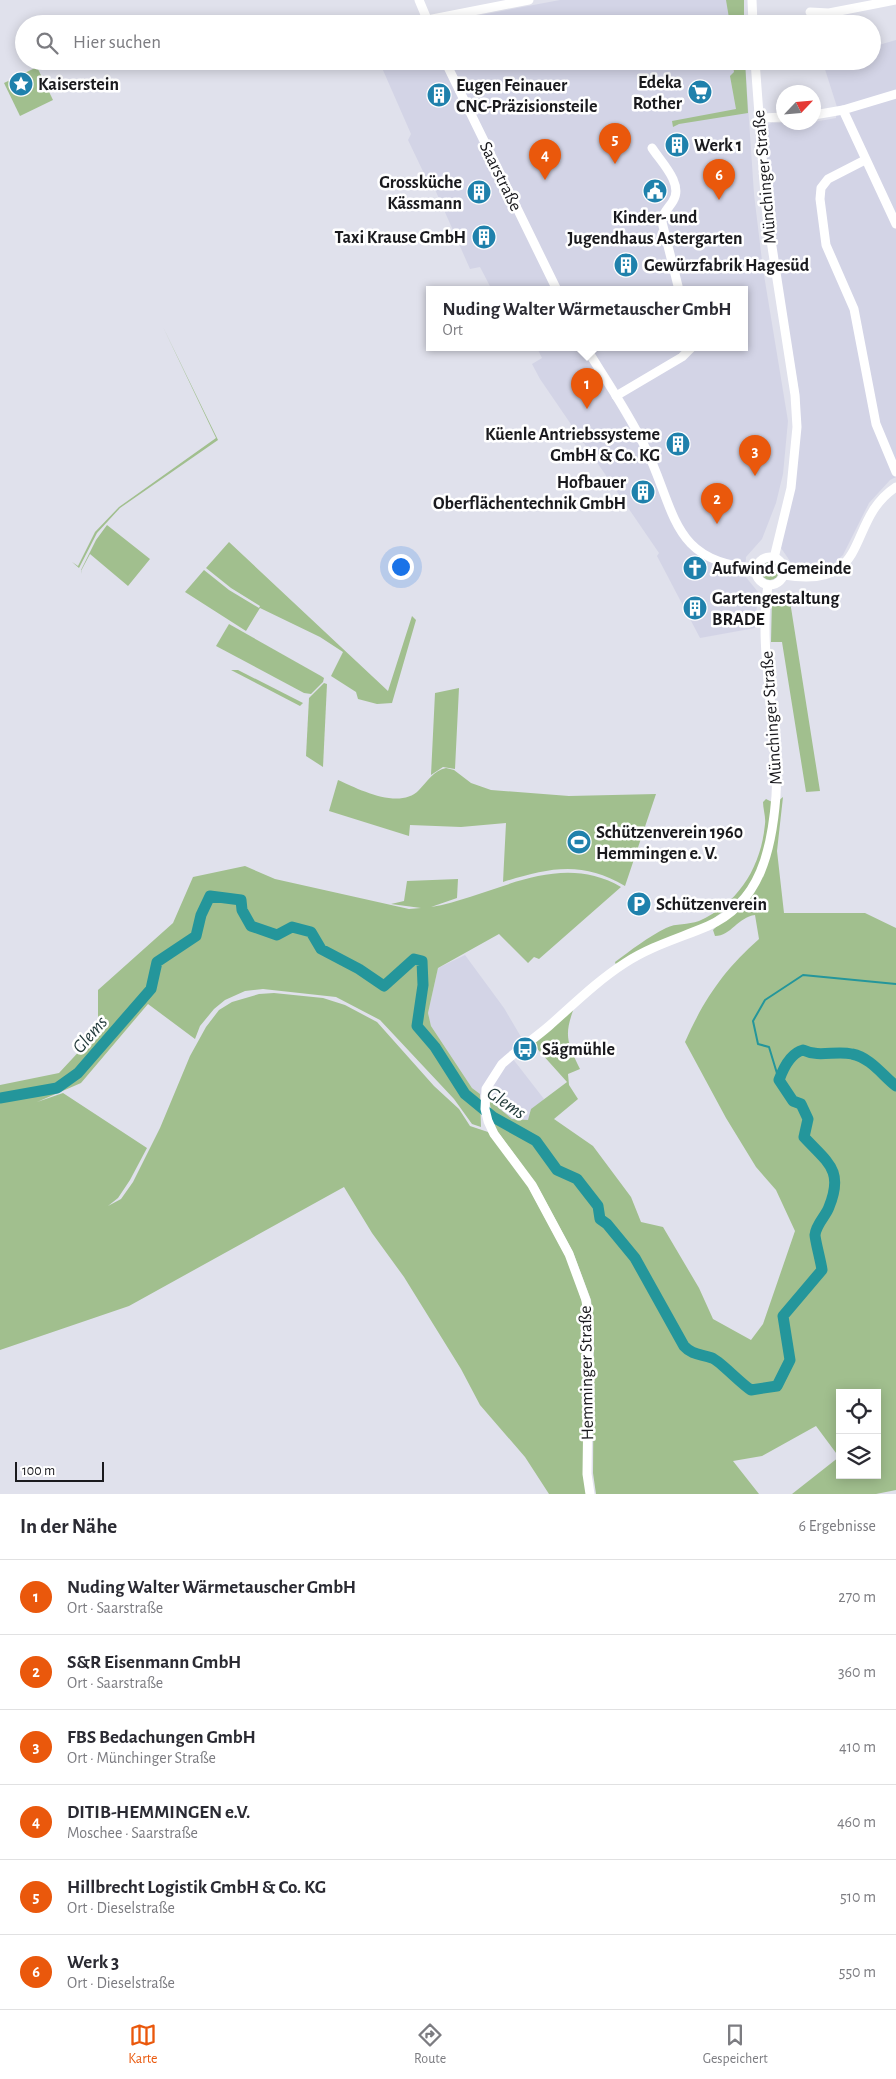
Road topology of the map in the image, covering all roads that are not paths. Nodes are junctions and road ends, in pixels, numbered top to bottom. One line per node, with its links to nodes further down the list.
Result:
1 (419, 0): 6 (street)
2 (529, 0): 7 (street)
3 (752, 0): 8 (street)
4 (896, 0): 5 (street)
5 (810, 12)
6 (425, 15)
7 (457, 15)
8 (753, 15)
9 (450, 70): 19 (street, Saarstraße)
10 (755, 70): 15 (street, Münchinger Straße)
11 (896, 94): 12 (street)
12 (843, 110): 13 (street); 17 (street)
13 (821, 113)
14 (776, 117): 15 (street)
15 (758, 118): 26 (street, Münchinger Straße)
16 (652, 148): 20 (street)
17 (865, 160): 18 (street); 24 (street)
18 (896, 224)
19 (555, 286)
20 (678, 286)
21 (588, 351): 23 (street)
22 (688, 351): 23 (street)
23 (616, 396): 27 (street)
24 (896, 472)
25 (896, 487): 28 (street)
26 (774, 558): 27 (street); 28 (street)
27 (756, 568): 29 (street)
28 (784, 575): 29 (street)
29 (768, 585): 30 (street, Münchinger Straße)
30 (496, 1071): 31 (street, Hemminger Straße)
31 (590, 1494)

